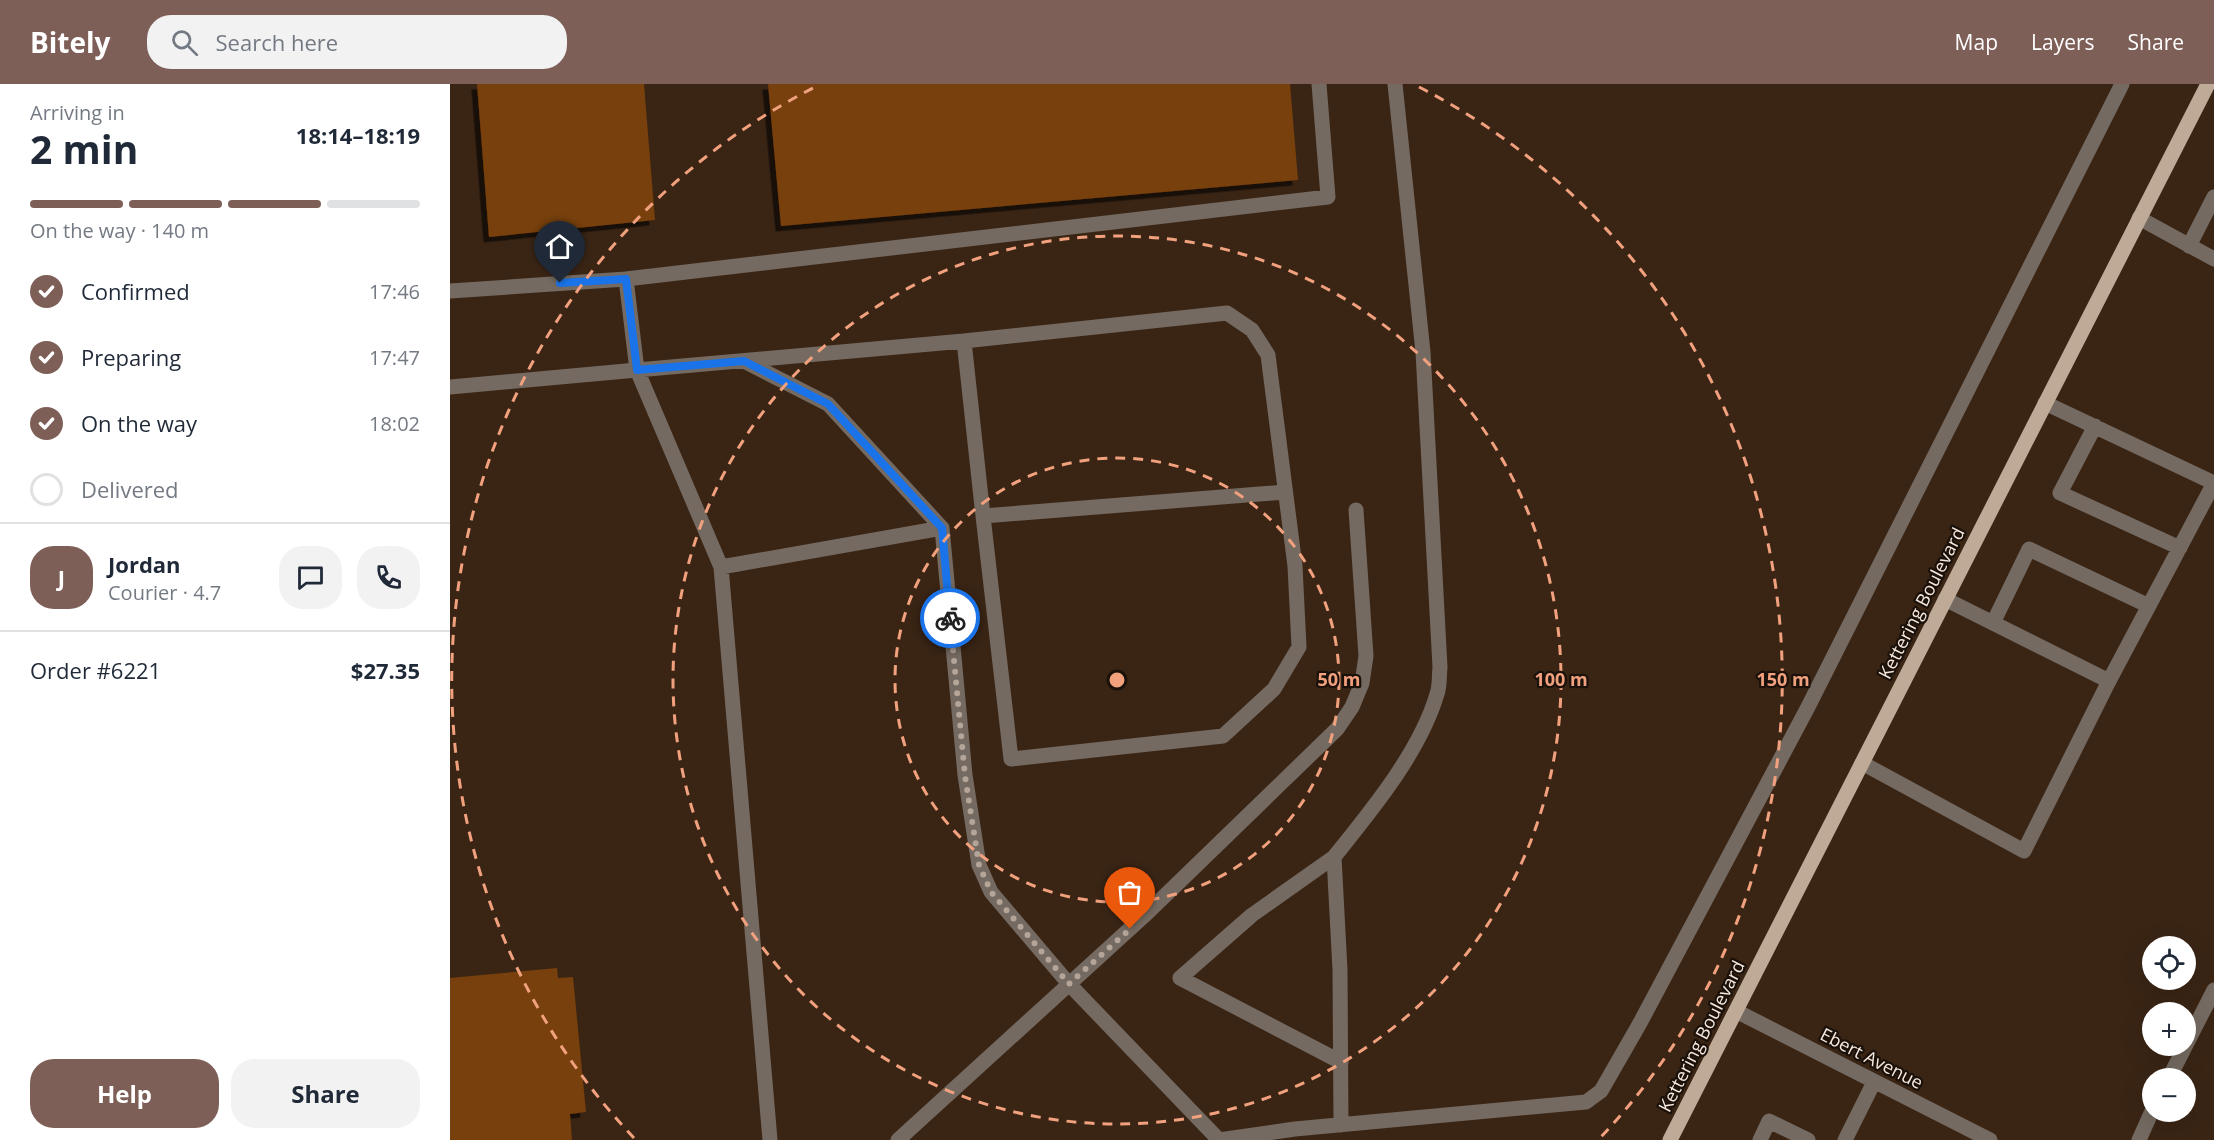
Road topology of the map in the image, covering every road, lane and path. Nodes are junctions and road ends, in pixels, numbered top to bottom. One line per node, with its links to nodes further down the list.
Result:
1 (1319, 84): 9 (street)
2 (1395, 84): 29 (street)
3 (2122, 84): 37 (street)
4 (2208, 84): 6 (main road, Kettering Boulevard)
5 (2214, 197): 7 (street)
6 (2139, 218): 7 (street); 15 (main road, Kettering Boulevard)
7 (2189, 246): 8 (street)
8 (2214, 259)
9 (626, 279): 10 (street); 13 (street)
10 (450, 291)
11 (964, 341): 12 (street); 18 (street); 20 (street)
12 (744, 361): 13 (street); 21 (street)
13 (637, 370): 14 (street); 23 (street)
14 (450, 387)
15 (2045, 403): 16 (street); 24 (main road, Kettering Boulevard)
16 (2095, 426): 17 (street); 22 (street)
17 (2214, 483): 22 (street)
18 (1285, 492): 20 (street); 20 (street)
19 (1356, 510): 30 (street)
20 (983, 516)
21 (942, 528): 23 (street); 30 (street)
22 (2180, 549): 25 (street)
23 (721, 567): 38 (street)
24 (1945, 599): 26 (street); 28 (main road, Kettering Boulevard)
25 (2149, 606): 26 (street); 27 (street)
26 (1993, 623): 27 (street)
27 (2109, 681): 28 (street)
28 (1862, 763): 32 (main road, Kettering Boulevard)
29 (1334, 857): 33 (street); 33 (street)
30 (1069, 984): 39 (street); 40 (street)
31 (2214, 990): 34 (street)
32 (1736, 1011): 35 (street, Ebert Avenue); 41 (main road, Kettering Boulevard)
33 (1341, 1062): 37 (street)
34 (2174, 1068)
35 (1874, 1082): 44 (street); 45 (street, Ebert Avenue)
36 (2147, 1122): 46 (street)
37 (1341, 1125): 40 (street)
38 (770, 1140)
39 (898, 1140)
40 (1218, 1140)
41 (1670, 1140)
42 (1760, 1140): 43 (street)
43 (1808, 1140)
44 (1845, 1140)
45 (1990, 1140)
46 (2139, 1140)

